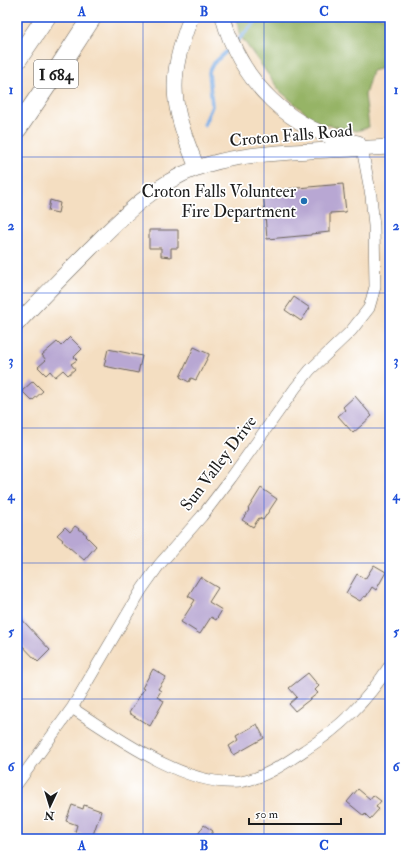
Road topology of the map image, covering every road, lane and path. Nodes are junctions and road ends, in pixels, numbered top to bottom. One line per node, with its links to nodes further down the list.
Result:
1 (46, 17): 5 (highway, I 684)
2 (92, 17): 6 (highway, I 684)
3 (191, 17): 9 (main road)
4 (222, 17): 7 (main road)
5 (17, 60)
6 (17, 128)
7 (389, 147): 8 (main road, Croton Falls Road)
8 (362, 148): 9 (main road, Croton Falls Road); 12 (street, Sun Valley Drive)
9 (197, 168): 10 (main road, Croton Falls Road)
10 (17, 324)
11 (390, 665): 12 (street)
12 (72, 708): 13 (street, Sun Valley Drive)
13 (17, 784)

